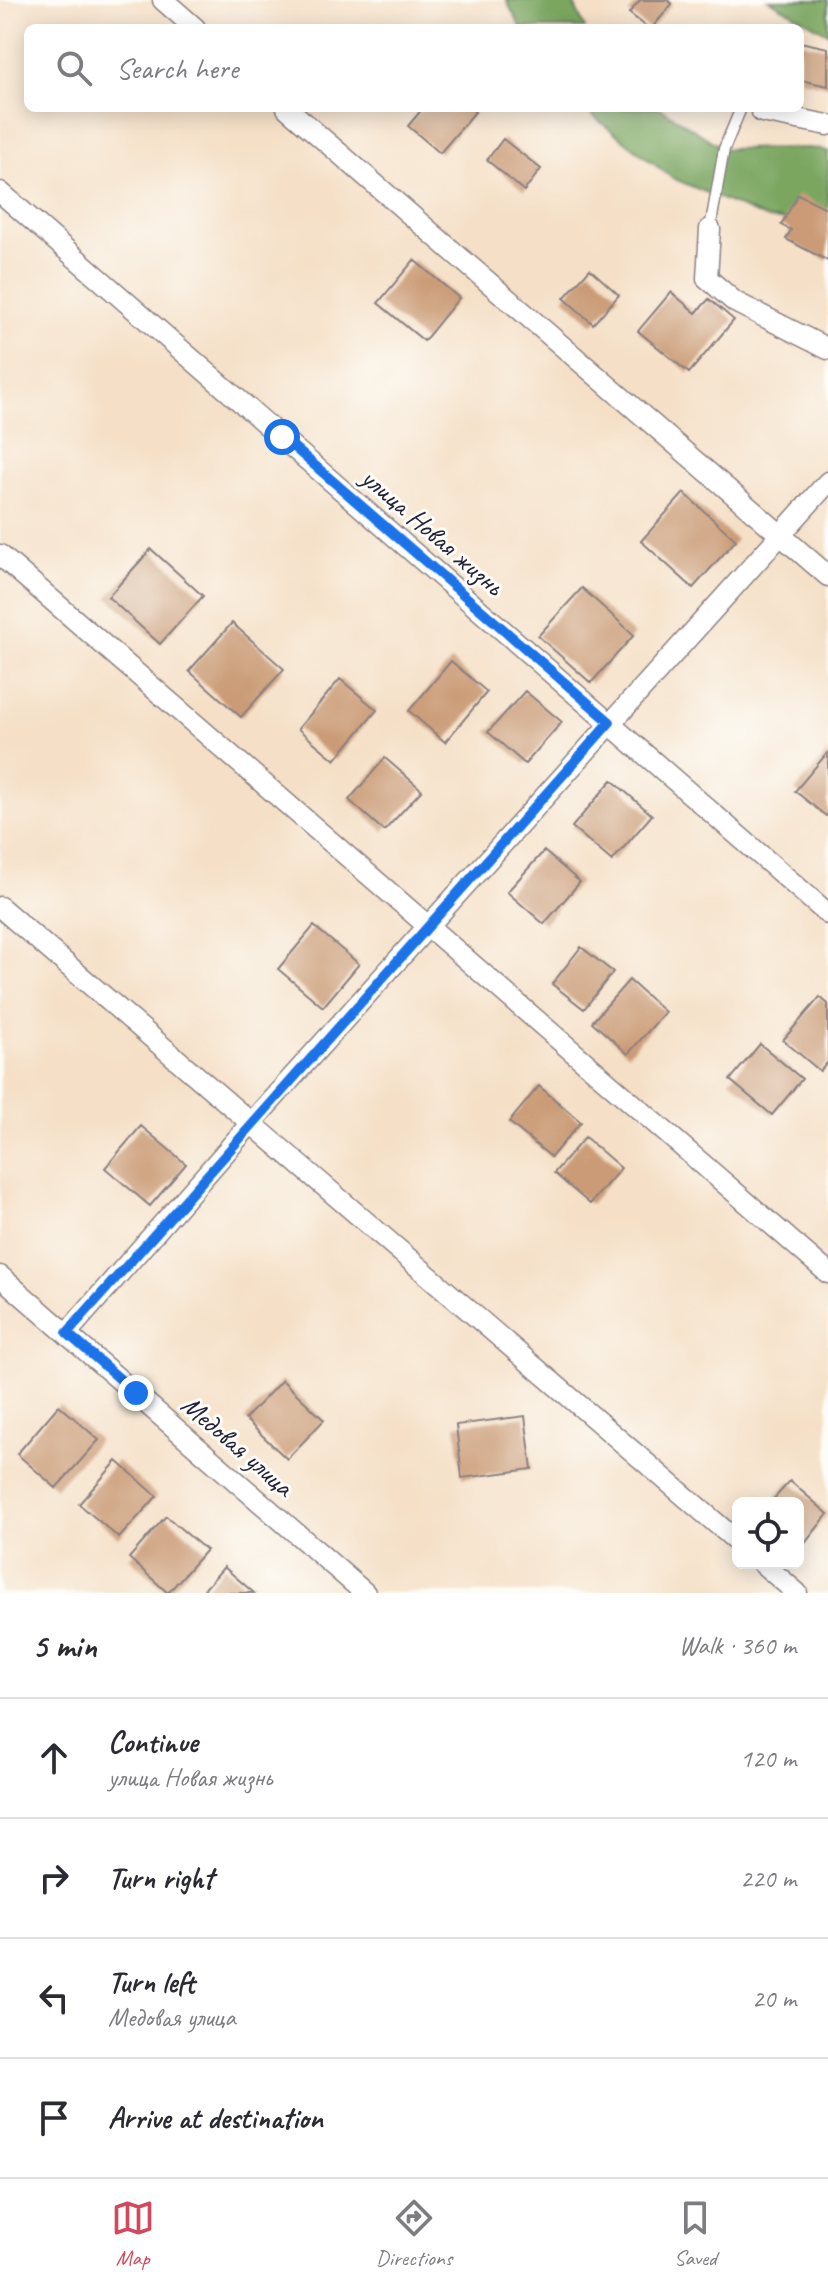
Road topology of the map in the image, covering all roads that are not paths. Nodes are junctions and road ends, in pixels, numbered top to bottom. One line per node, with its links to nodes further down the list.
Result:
1 (163, 0): 2 (street)
2 (190, 24)
3 (292, 112): 11 (street)
4 (747, 112): 8 (lane)
5 (764, 112): 6 (street)
6 (828, 125)
7 (0, 192): 14 (street, улица Новая жизнь)
8 (710, 229): 9 (street)
9 (828, 349)
10 (828, 482): 11 (street)
11 (780, 536): 13 (street); 14 (street)
12 (0, 555): 17 (street)
13 (828, 576)
14 (610, 722): 16 (street, улица Новая жизнь); 17 (street)
15 (0, 907): 18 (street)
16 (828, 914)
17 (427, 927): 18 (street); 19 (street)
18 (252, 1122): 21 (street); 22 (street)
19 (828, 1273)
20 (0, 1276): 21 (street, Медовая улица)
21 (67, 1333): 24 (street, Медовая улица)
22 (732, 1537)
23 (769, 1569): 25 (street)
24 (365, 1593)
25 (797, 1593)

